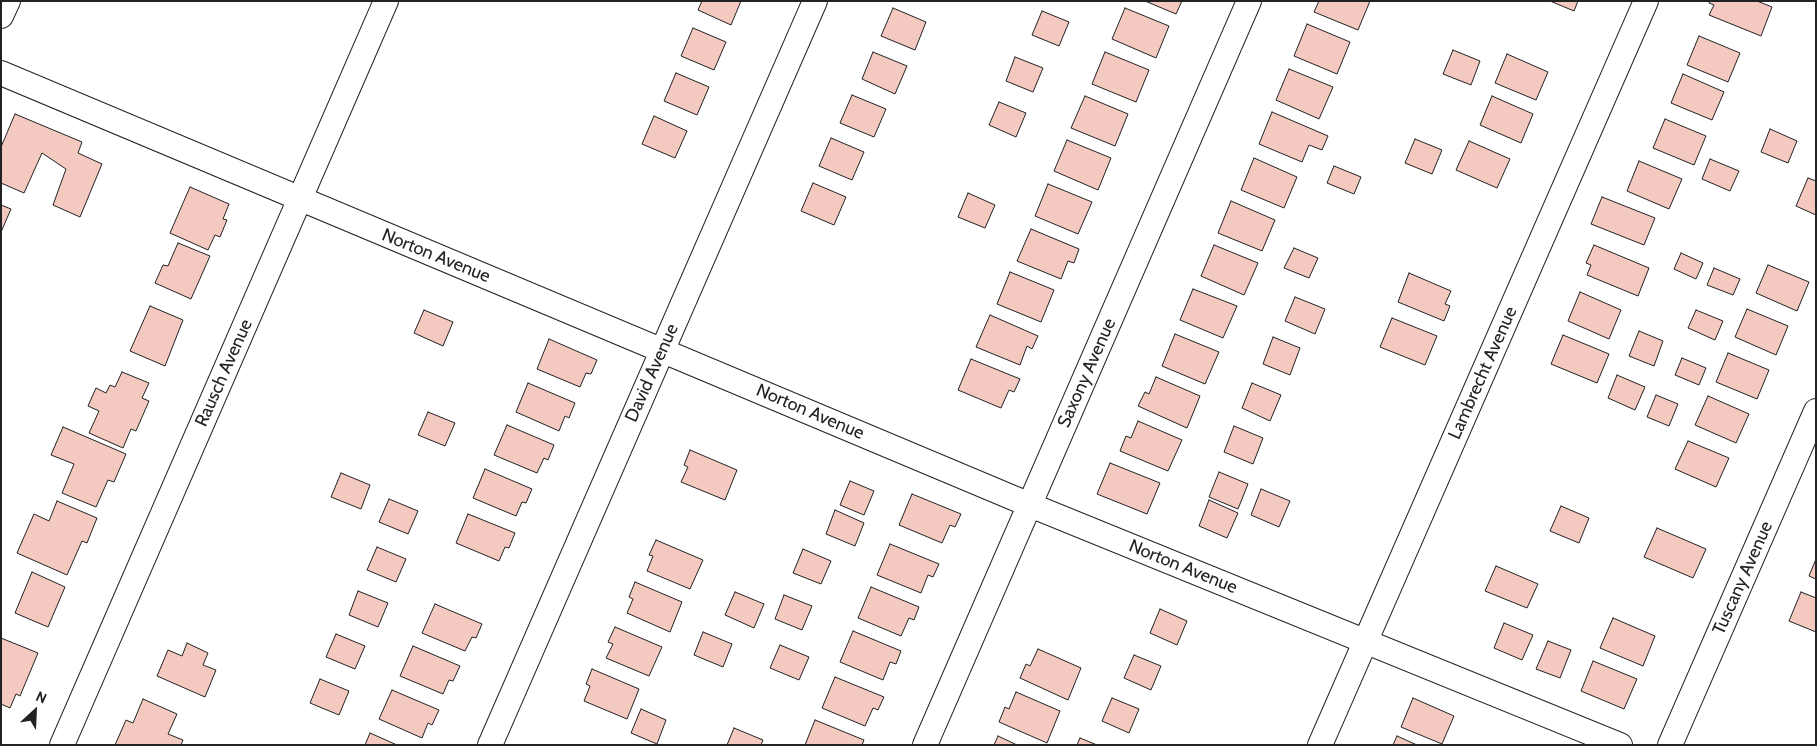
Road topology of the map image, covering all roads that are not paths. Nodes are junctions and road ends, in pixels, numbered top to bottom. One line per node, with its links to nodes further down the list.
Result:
1 (8, 1): 6 (street)
2 (386, 1): 8 (street, Rausch Avenue)
3 (815, 1): 9 (street, David Avenue)
4 (1249, 1): 11 (street, Saxony Avenue)
5 (1646, 1): 12 (street, Lambrecht Avenue)
6 (1, 16)
7 (1, 73): 8 (street, Norton Avenue)
8 (299, 200): 9 (street, Norton Avenue); 13 (street, Rausch Avenue)
9 (662, 350): 11 (street, Norton Avenue); 14 (street, David Avenue)
10 (1816, 412): 18 (street, Tuscany Avenue)
11 (1030, 504): 12 (street, Norton Avenue); 15 (street, Saxony Avenue)
12 (1365, 642): 16 (street, Lambrecht Avenue); 17 (street, Norton Avenue)
13 (62, 745)
14 (490, 745)
15 (926, 745)
16 (1320, 745)
17 (1620, 745)
18 (1670, 745)

